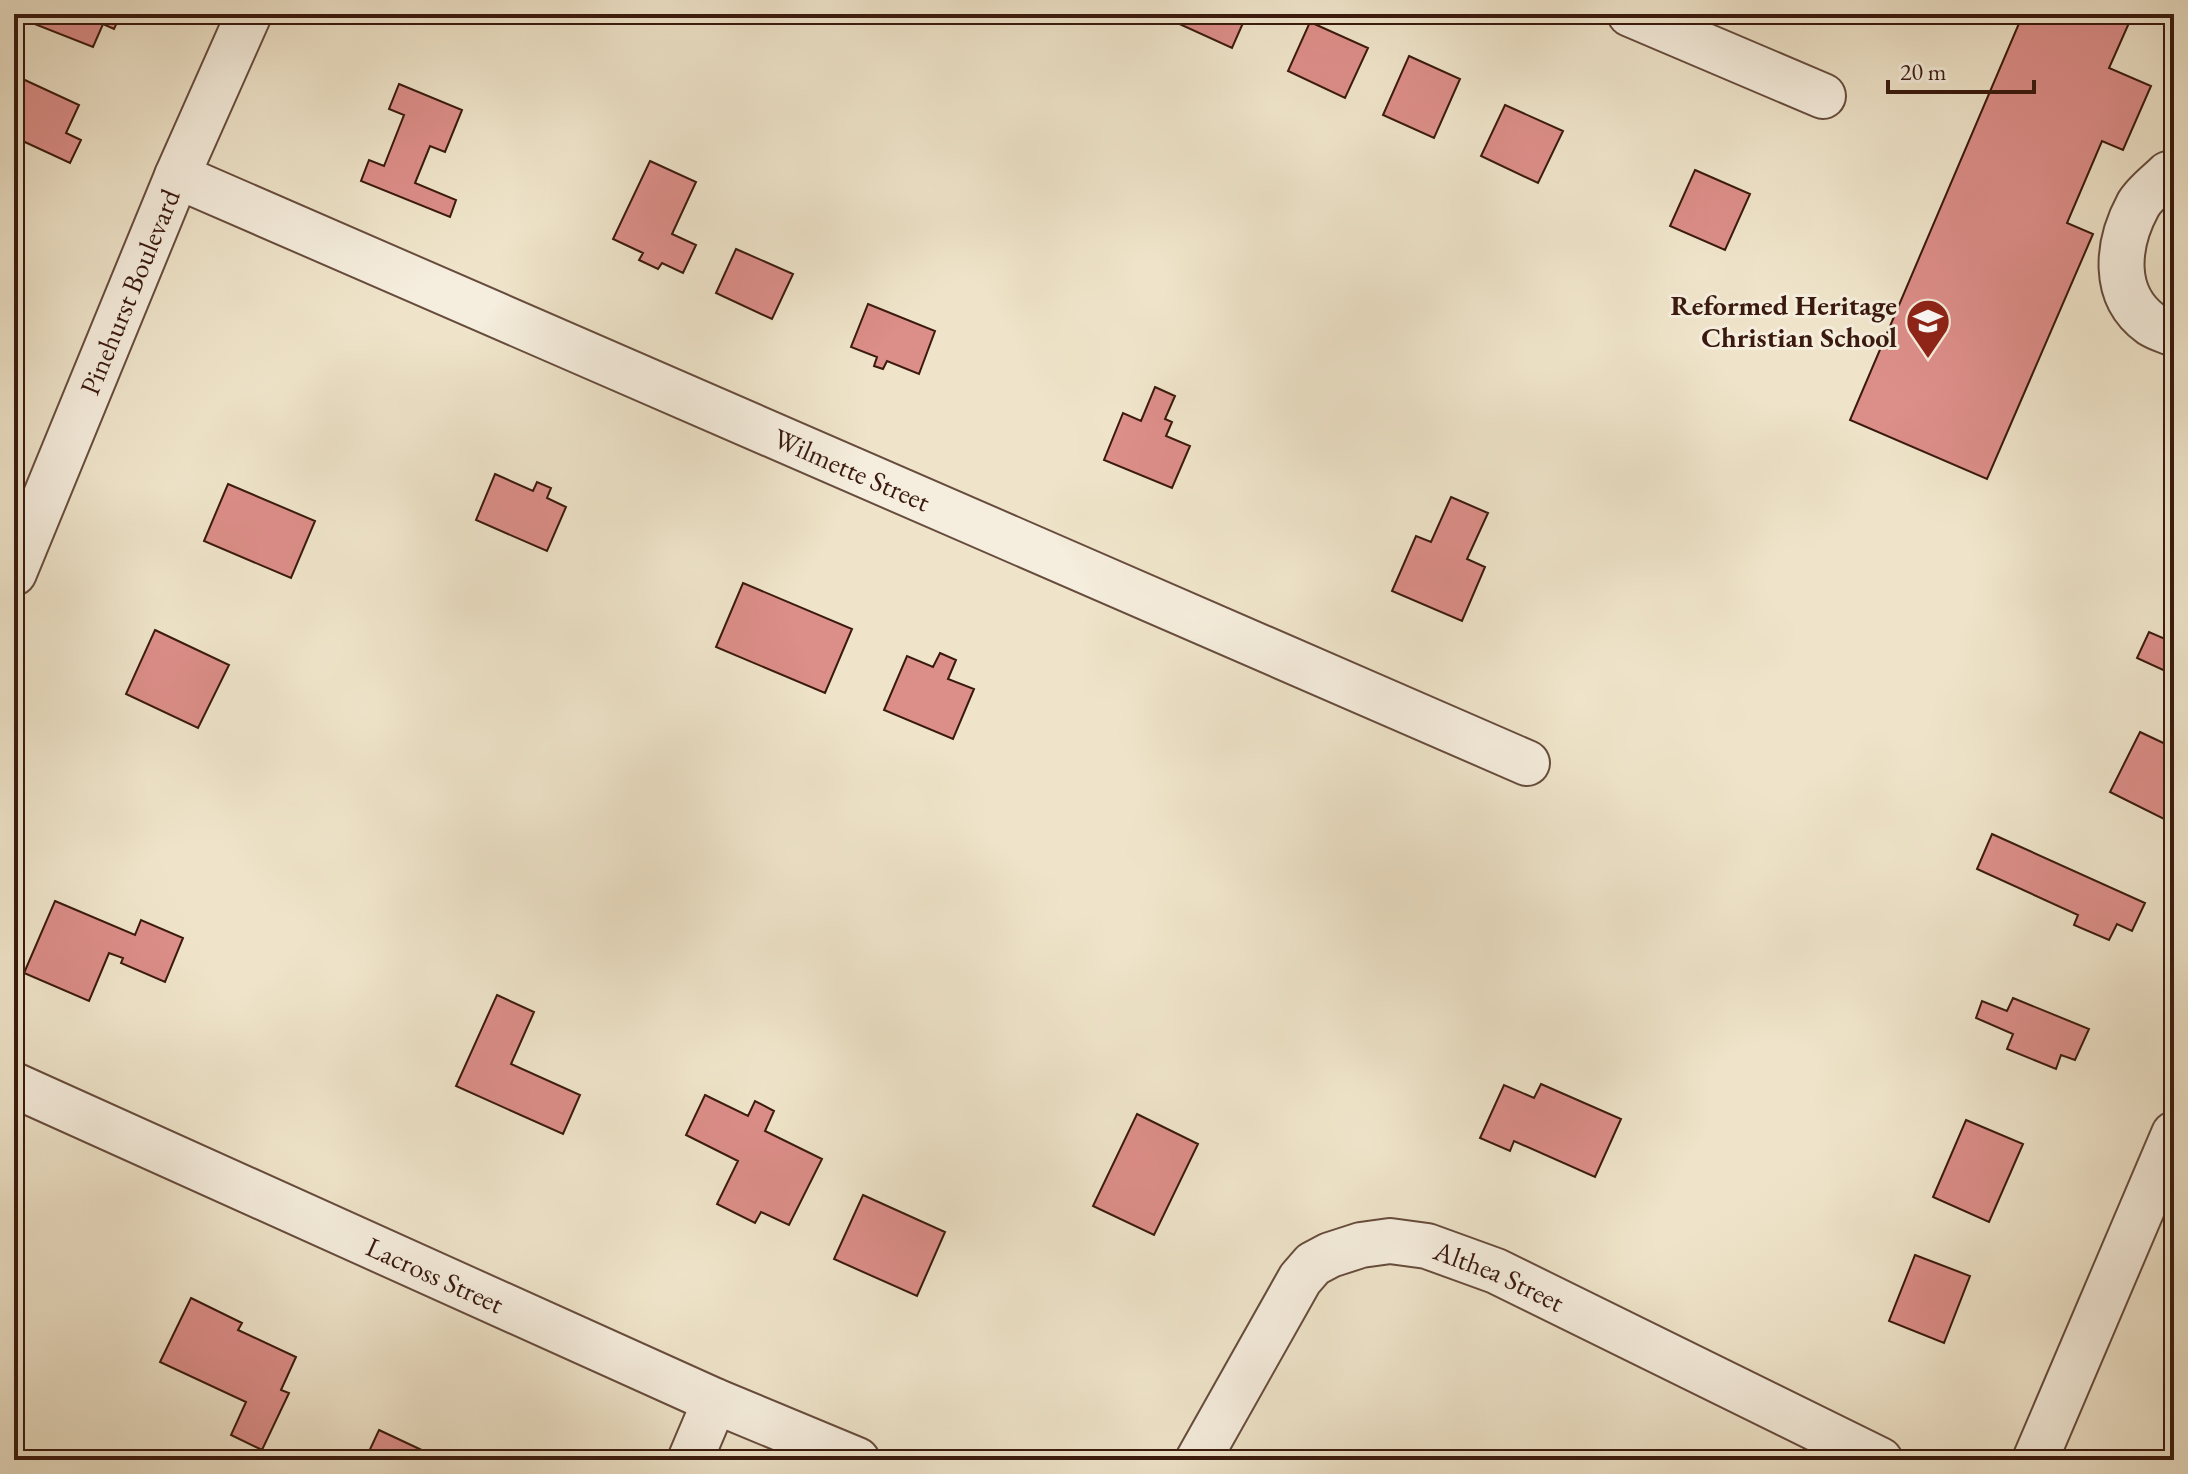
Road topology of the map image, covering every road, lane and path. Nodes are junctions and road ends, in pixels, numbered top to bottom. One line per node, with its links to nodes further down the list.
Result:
1 (249, 14): 4 (street, Pinehurst Boulevard)
2 (1630, 14): 3 (street)
3 (1823, 96)
4 (177, 176): 7 (street, Pinehurst Boulevard); 8 (street, Wilmette Street)
5 (2174, 176): 6 (street)
6 (2174, 334)
7 (14, 573)
8 (1527, 763)
9 (14, 1085): 11 (street, Lacross Street)
10 (2174, 1134): 16 (street)
11 (715, 1401): 12 (street); 13 (street, Lacross Street)
12 (690, 1460)
13 (857, 1460)
14 (1198, 1460): 15 (street, Althea Street)
15 (1880, 1460)
16 (2035, 1460)

